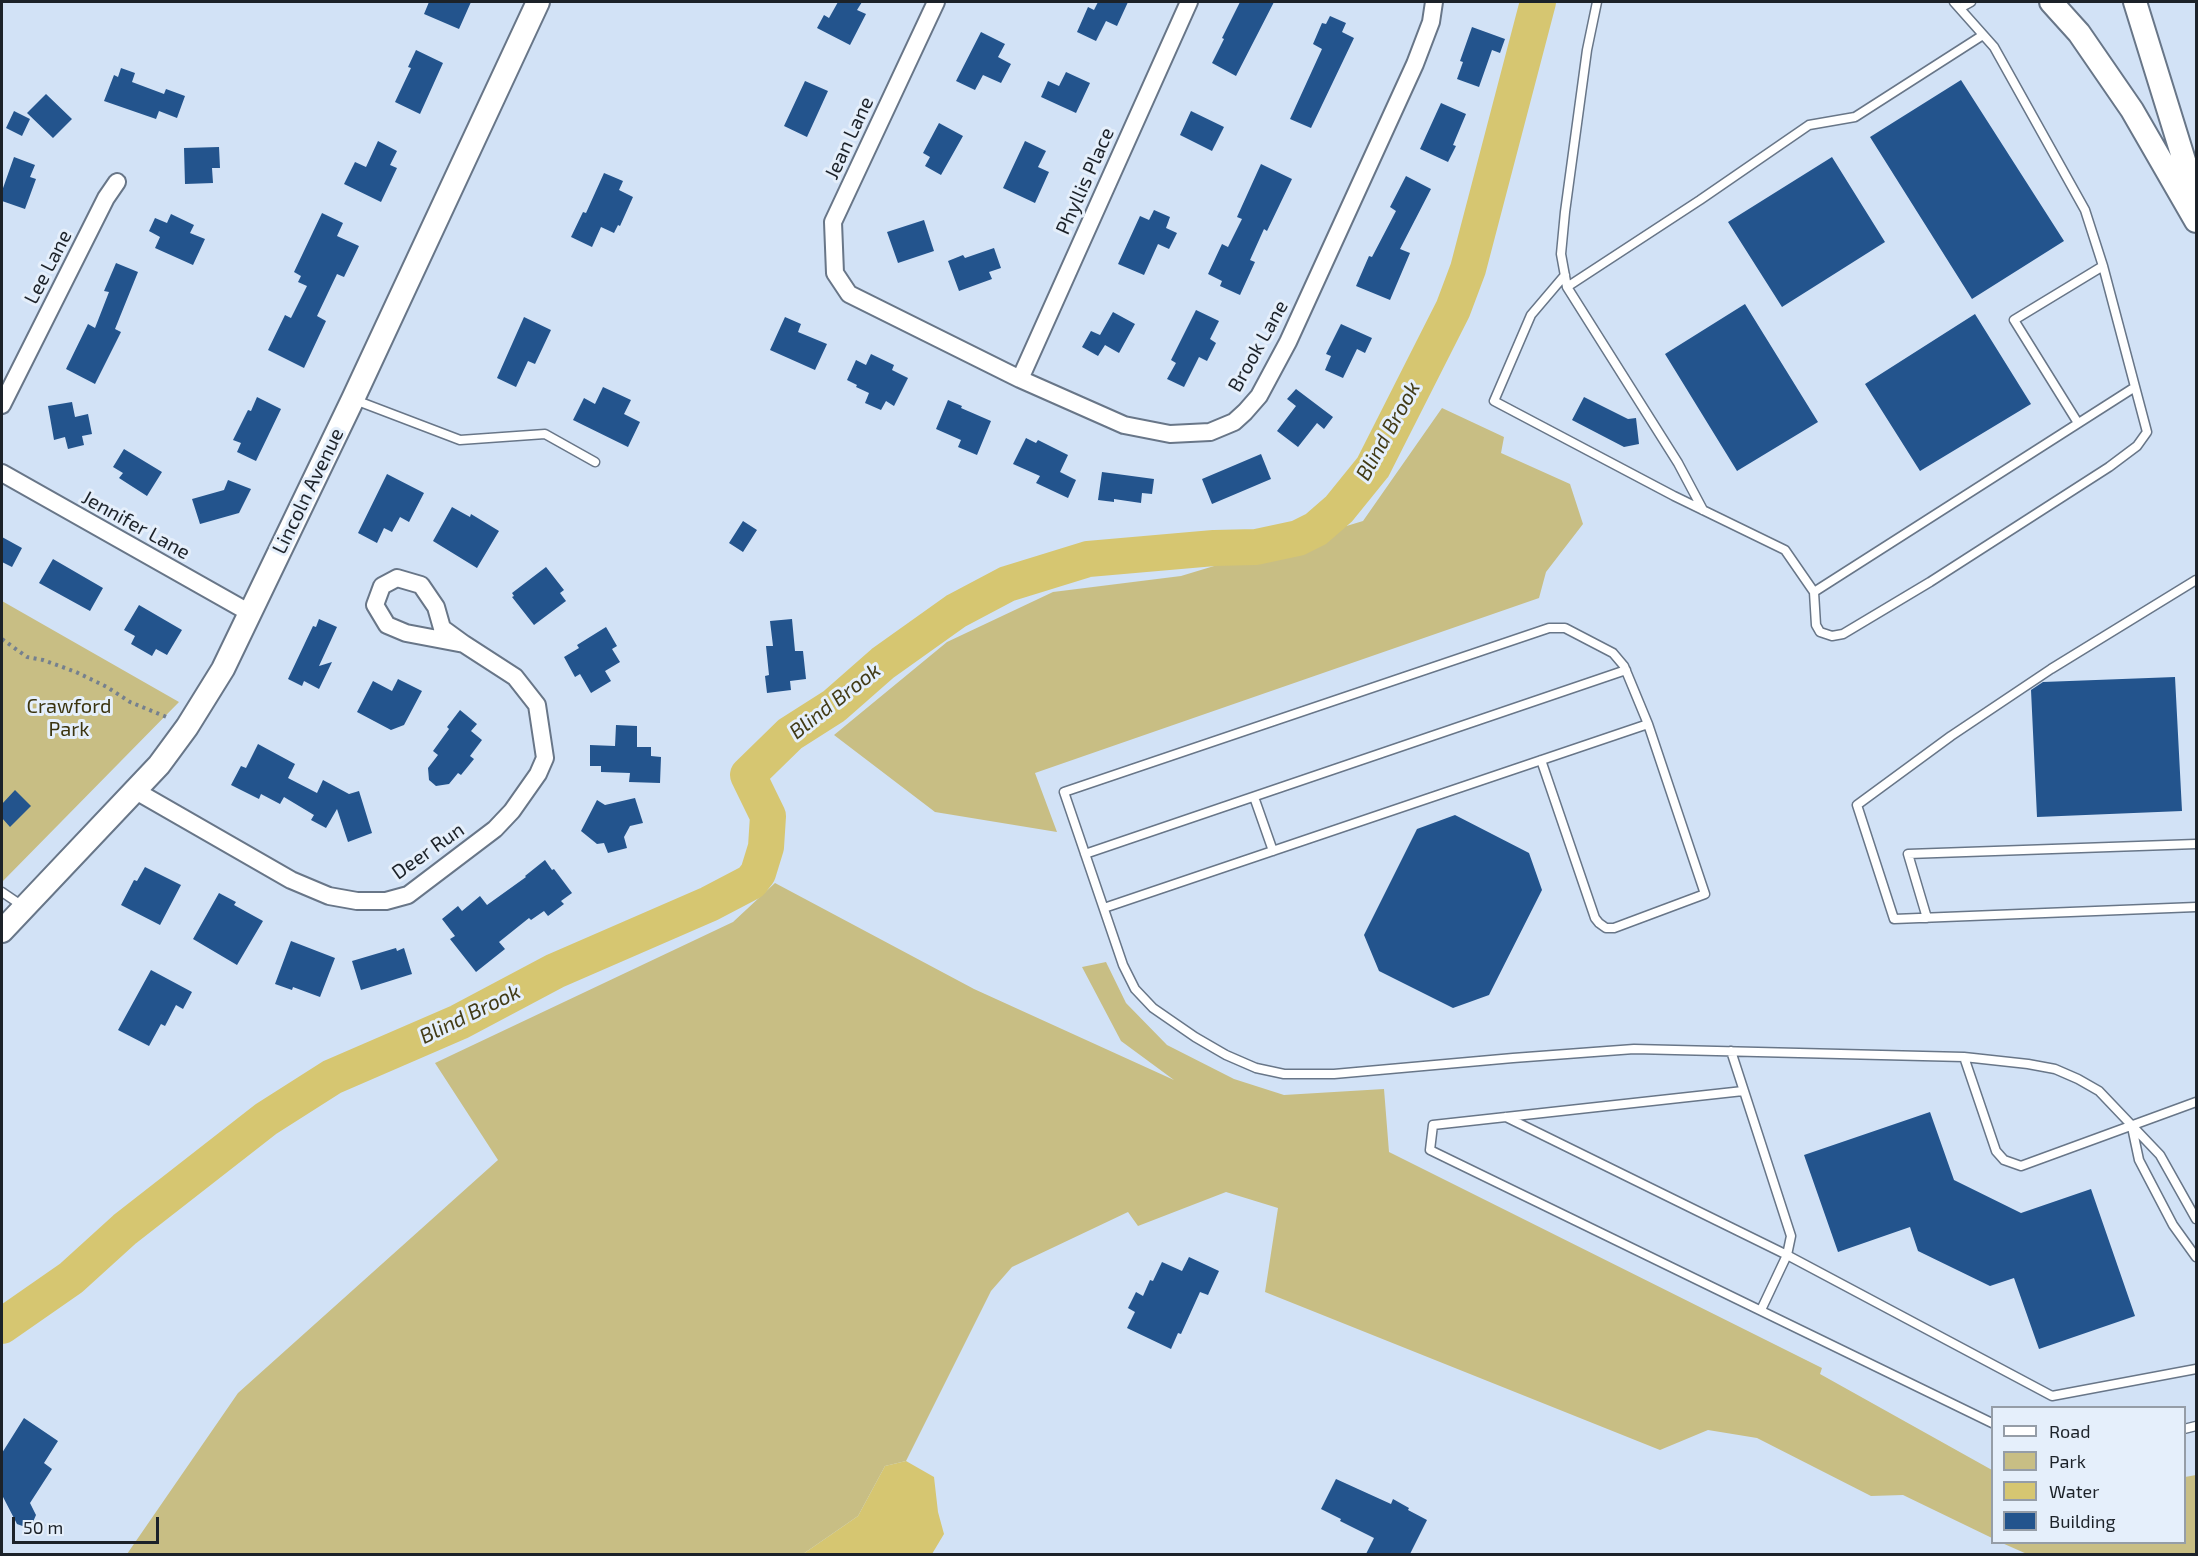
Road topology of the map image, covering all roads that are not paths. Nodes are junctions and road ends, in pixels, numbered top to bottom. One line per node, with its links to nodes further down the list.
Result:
1 (537, 2): 20 (street, Lincoln Avenue)
2 (936, 2): 17 (street, Jean Lane)
3 (1189, 2): 18 (street, Phyllis Place)
4 (1434, 2): 18 (street, Brook Lane)
5 (1597, 2): 15 (lane)
6 (1971, 2): 8 (lane)
7 (2051, 2): 13 (street)
8 (1959, 4): 10 (lane)
9 (2138, 7): 12 (street)
10 (1983, 35): 14 (lane); 16 (lane)
11 (117, 182): 21 (street, Lee Lane)
12 (2196, 199)
13 (2196, 222)
14 (2103, 266): 19 (lane); 22 (lane)
15 (1565, 275): 16 (lane); 25 (lane)
16 (1567, 286): 25 (lane)
17 (849, 294): 18 (street, Brook Lane)
18 (1020, 378)
19 (2135, 387): 22 (lane); 27 (lane)
20 (352, 399): 23 (lane); 28 (street, Lincoln Avenue)
21 (2, 405)
22 (2078, 423): 27 (lane)
23 (595, 462)
24 (2, 473): 28 (street, Jennifer Lane)
25 (1703, 510): 27 (lane)
26 (2196, 580): 42 (lane)
27 (1814, 591)
28 (250, 613): 33 (street, Lincoln Avenue)
29 (464, 644): 29 (street, Deer Run); 33 (street, Deer Run)
30 (1626, 670): 31 (lane); 34 (lane); 37 (lane)
31 (1648, 724): 32 (lane); 32 (lane)
32 (1541, 760): 36 (lane)
33 (136, 791): 39 (street, Lincoln Avenue)
34 (1254, 797): 36 (lane); 37 (lane)
35 (2196, 844): 42 (lane)
36 (1273, 851): 41 (lane)
37 (1085, 854): 41 (lane)
38 (2, 892): 39 (lane)
39 (25, 907): 43 (street, Lincoln Avenue)
40 (2196, 907): 42 (lane)
41 (1104, 908): 44 (lane)
42 (1927, 918)
43 (2, 931)
44 (1731, 1051): 45 (lane); 46 (lane)
45 (1964, 1057): 49 (lane); 49 (lane)
46 (1743, 1091): 48 (lane); 51 (lane)
47 (2196, 1101): 49 (lane)
48 (1506, 1117): 51 (lane); 53 (lane)
49 (2132, 1126): 50 (lane); 52 (lane)
50 (2196, 1219)
51 (1787, 1254): 53 (lane); 54 (lane)
52 (2196, 1257)
53 (1761, 1310): 55 (lane)
54 (2196, 1369)
55 (1991, 1423)

